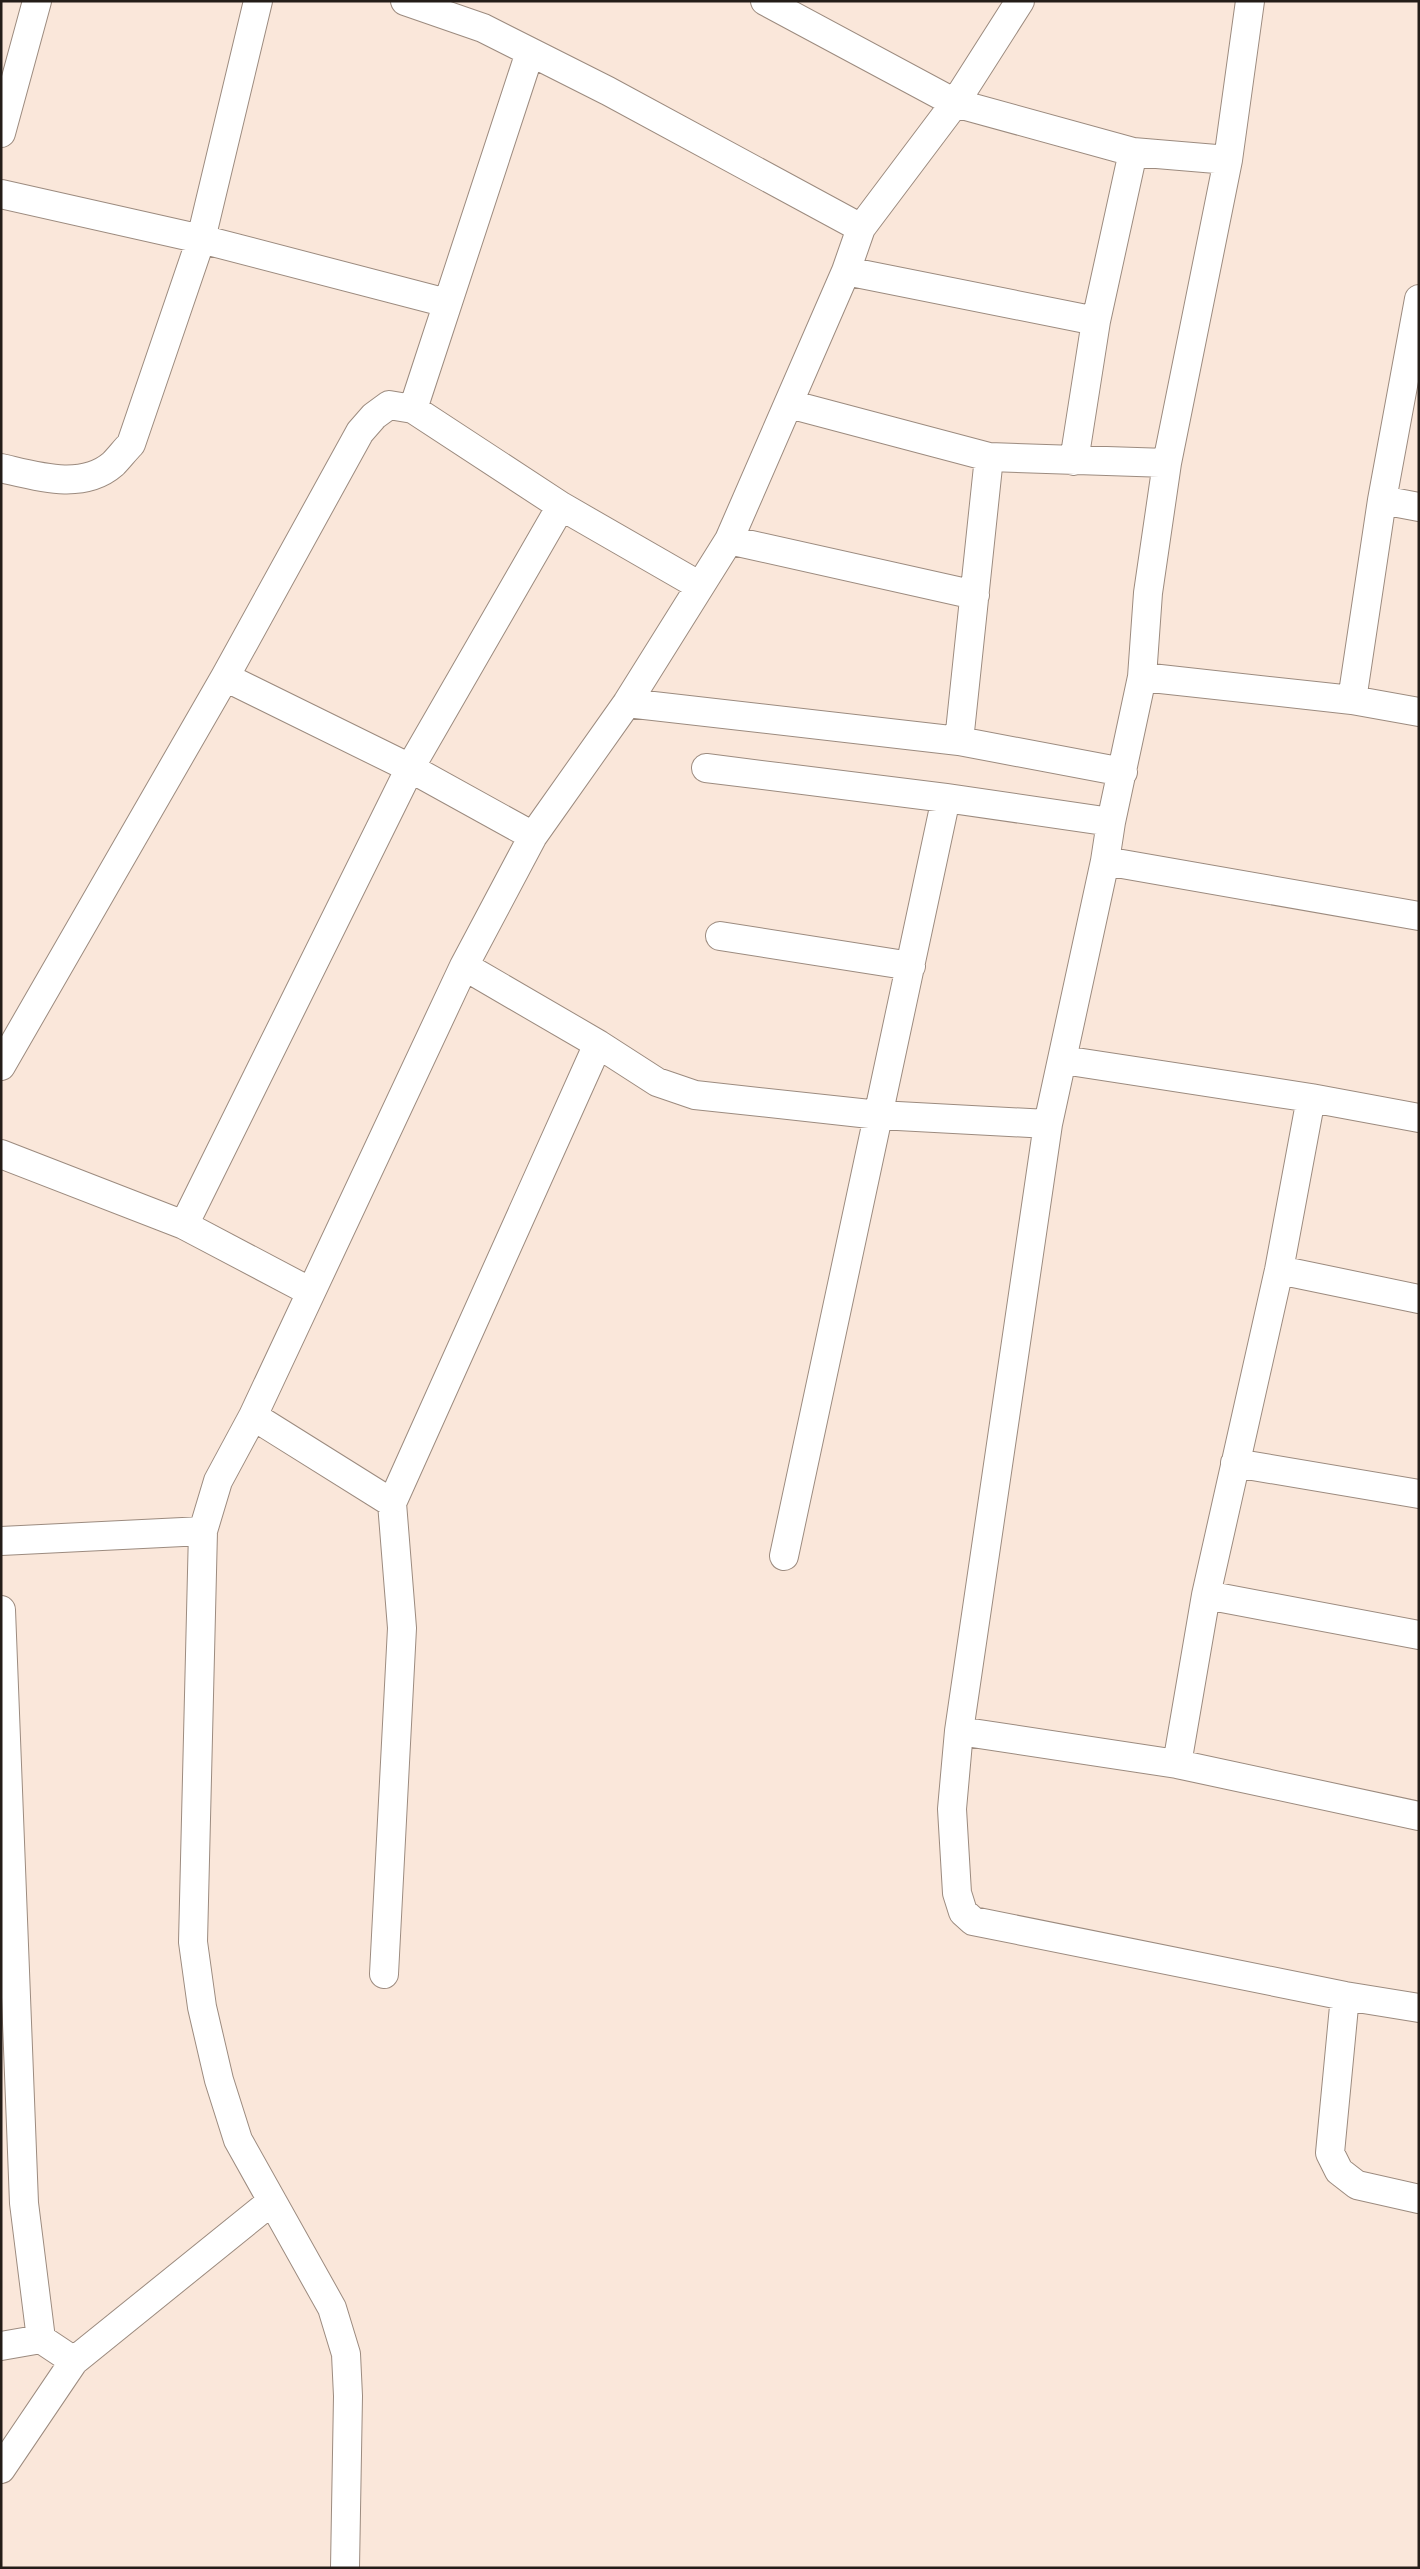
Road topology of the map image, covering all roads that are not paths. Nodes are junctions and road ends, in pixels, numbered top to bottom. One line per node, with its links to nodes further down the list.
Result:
1 (37, 1): 9 (street)
2 (258, 1): 14 (street)
3 (405, 1): 7 (street)
4 (765, 1): 8 (street)
5 (1020, 1): 8 (street)
6 (1250, 1): 11 (street)
7 (530, 52): 13 (street); 17 (street)
8 (955, 103): 10 (street); 13 (street)
9 (1, 133)
10 (1133, 152): 11 (street); 18 (street)
11 (1228, 160): 24 (street)
12 (1, 194): 14 (street)
13 (862, 228): 15 (street)
14 (201, 239): 17 (street); 25 (street)
15 (846, 271): 18 (street); 20 (street)
16 (1419, 299): 19 (street)
17 (447, 303): 21 (street)
18 (1096, 321): 23 (street)
19 (1416, 330): 26 (street)
20 (789, 404): 22 (street); 29 (street)
21 (413, 409): 27 (street); 32 (street)
22 (989, 457): 23 (street); 31 (street)
23 (1074, 461): 24 (street)
24 (1166, 463): 33 (street)
25 (1, 468)
26 (1382, 500): 28 (street); 34 (street)
27 (560, 506): 30 (street); 38 (street)
28 (1419, 508)
29 (729, 540): 30 (street); 31 (street)
30 (700, 586): 35 (street)
31 (975, 595): 37 (street)
32 (225, 676): 38 (street); 51 (street)
33 (1142, 677): 34 (street); 40 (street)
34 (1352, 700): 36 (street)
35 (627, 703): 37 (street); 43 (street)
36 (1419, 712)
37 (959, 741): 40 (street)
38 (410, 768): 43 (street); 57 (street)
39 (706, 768): 41 (street)
40 (1123, 772): 42 (street)
41 (946, 798): 42 (street); 48 (street)
42 (1111, 822): 44 (street)
43 (533, 836): 47 (street)
44 (1105, 861): 45 (street); 50 (street)
45 (1419, 916)
46 (720, 936): 48 (street)
47 (464, 966): 49 (street); 59 (street)
48 (911, 966): 53 (street)
49 (598, 1044): 53 (street); 64 (street)
50 (1063, 1060): 52 (street); 55 (street)
51 (1, 1066)
52 (1311, 1098): 54 (street); 58 (street)
53 (880, 1115): 55 (street); 67 (street)
54 (1419, 1118)
55 (1048, 1124): 71 (street)
56 (1, 1154): 57 (street)
57 (184, 1225): 59 (street)
58 (1279, 1270): 60 (street); 62 (street)
59 (311, 1292): 61 (street)
60 (1419, 1299)
61 (246, 1427): 64 (street); 65 (street)
62 (1235, 1463): 63 (street); 68 (street)
63 (1419, 1494)
64 (392, 1503): 74 (street)
65 (202, 1531): 66 (street); 78 (street)
66 (1, 1542)
67 (784, 1556)
68 (1206, 1595): 70 (street); 72 (street)
69 (1, 1610): 79 (street)
70 (1419, 1635)
71 (959, 1731): 72 (street); 75 (street)
72 (1177, 1764): 73 (street)
73 (1419, 1816)
74 (384, 1974)
75 (1345, 1996): 76 (street); 77 (street)
76 (1419, 2008)
77 (1419, 2199)
78 (272, 2201): 81 (street); 83 (street)
79 (41, 2339): 80 (street); 81 (street)
80 (1, 2346)
81 (74, 2361): 82 (street)
82 (1, 2469)
83 (345, 2568)

